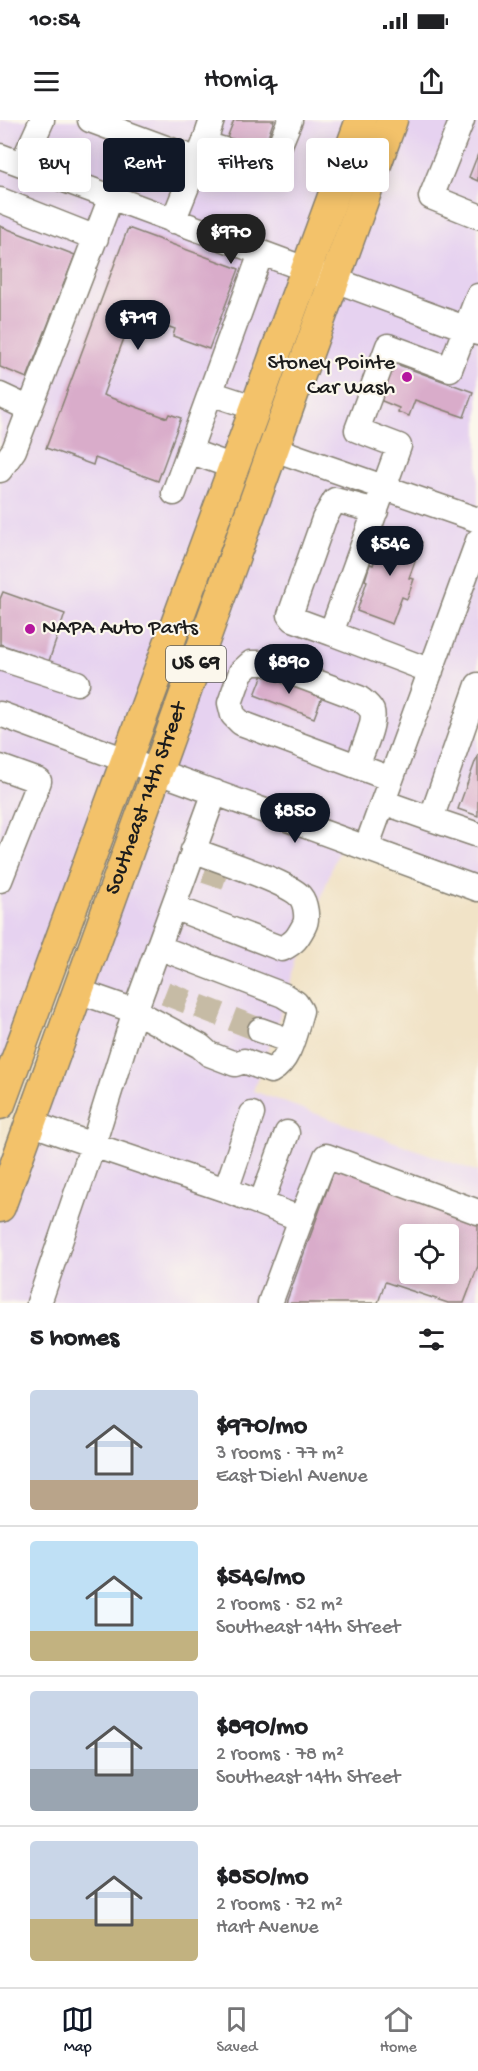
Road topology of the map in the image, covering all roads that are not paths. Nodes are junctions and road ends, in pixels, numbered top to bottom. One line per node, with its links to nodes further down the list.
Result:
1 (42, 120): 8 (street)
2 (212, 120): 9 (street)
3 (290, 120): 10 (street)
4 (361, 120): 22 (main road, Southeast 14th Street / US 69)
5 (392, 120): 23 (main road, Southeast 14th Street / US 69)
6 (462, 120): 18 (street)
7 (99, 122): 11 (street)
8 (34, 138)
9 (206, 138)
10 (283, 138)
11 (197, 151)
12 (0, 156): 14 (street)
13 (197, 162): 19 (street)
14 (18, 163)
15 (91, 190): 16 (street)
16 (111, 197): 19 (street); 20 (street)
17 (0, 200): 20 (street)
18 (478, 216)
19 (173, 221): 21 (street)
20 (96, 238): 29 (street)
21 (261, 253): 22 (street); 26 (street)
22 (306, 270): 23 (street); 28 (main road, Southeast 14th Street / US 69)
23 (334, 281): 25 (street); 30 (main road, Southeast 14th Street / US 69)
24 (478, 296): 25 (street)
25 (472, 331): 34 (street)
26 (210, 393): 28 (street); 31 (street)
27 (0, 395): 29 (street)
28 (256, 408): 33 (main road, Southeast 14th Street / US 69)
29 (30, 409): 32 (street)
30 (274, 449): 34 (street); 48 (main road, Southeast 14th Street / US 69)
31 (189, 451): 33 (street); 35 (street)
32 (2, 466)
33 (234, 467): 45 (main road, Southeast 14th Street / US 69)
34 (384, 488): 36 (street); 37 (street)
35 (174, 493)
36 (375, 511): 39 (street); 39 (street)
37 (478, 520)
38 (478, 541): 41 (street)
39 (331, 633): 41 (street)
40 (0, 658): 42 (street)
41 (431, 671): 49 (street)
42 (77, 683)
43 (478, 685): 52 (street)
44 (0, 714): 45 (street)
45 (127, 759): 48 (street); 65 (main road, Southeast 14th Street / US 69)
46 (357, 766): 46 (street); 49 (street)
47 (0, 767): 56 (street)
48 (158, 771): 50 (street); 61 (main road, Southeast 14th Street / US 69)
49 (391, 779): 51 (street)
50 (214, 792): 54 (street); 55 (street)
51 (383, 802): 52 (street); 54 (street)
52 (431, 819): 53 (street)
53 (478, 835)
54 (366, 848): 57 (street)
55 (203, 866): 58 (street); 59 (street); 59 (street)
56 (0, 880)
57 (478, 889)
58 (172, 907): 59 (street); 60 (street)
59 (257, 939)
60 (158, 947): 62 (street); 64 (street)
61 (78, 991): 62 (street); 67 (main road, Southeast 14th Street / US 69)
62 (135, 1011): 64 (street); 69 (street)
63 (260, 1030): 64 (street)
64 (291, 1041)
65 (0, 1104)
66 (252, 1114): 70 (street)
67 (30, 1123): 69 (street); 72 (main road, Southeast 14th Street / US 69)
68 (287, 1133): 71 (street)
69 (93, 1145): 70 (street); 75 (street)
70 (226, 1190): 71 (street)
71 (261, 1203): 74 (street)
72 (0, 1207)
73 (478, 1212): 74 (street)
74 (301, 1219): 76 (street)
75 (39, 1303)
76 (270, 1303)

